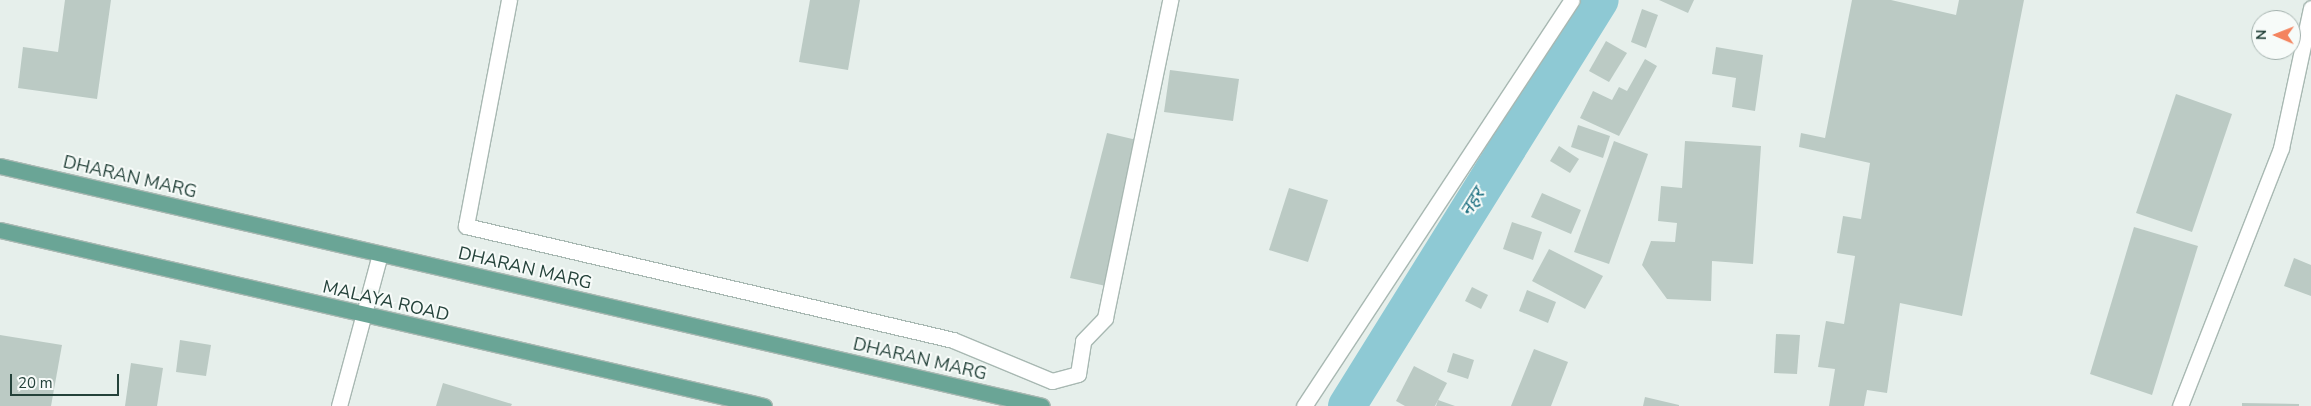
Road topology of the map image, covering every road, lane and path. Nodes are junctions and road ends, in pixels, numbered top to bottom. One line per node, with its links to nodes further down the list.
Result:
1 (509, 0): 2 (street)
2 (1170, 0)
3 (1572, 0): 12 (street)
4 (2311, 8): 13 (street)
5 (0, 166): 7 (main road, DHARAN MARG)
6 (0, 230): 8 (main road, MALAYA ROAD)
7 (380, 254): 8 (street); 11 (main road, DHARAN MARG)
8 (364, 315): 9 (street); 10 (main road, MALAYA ROAD)
9 (339, 406)
10 (764, 406)
11 (1042, 406)
12 (1304, 406)
13 (2180, 406)

